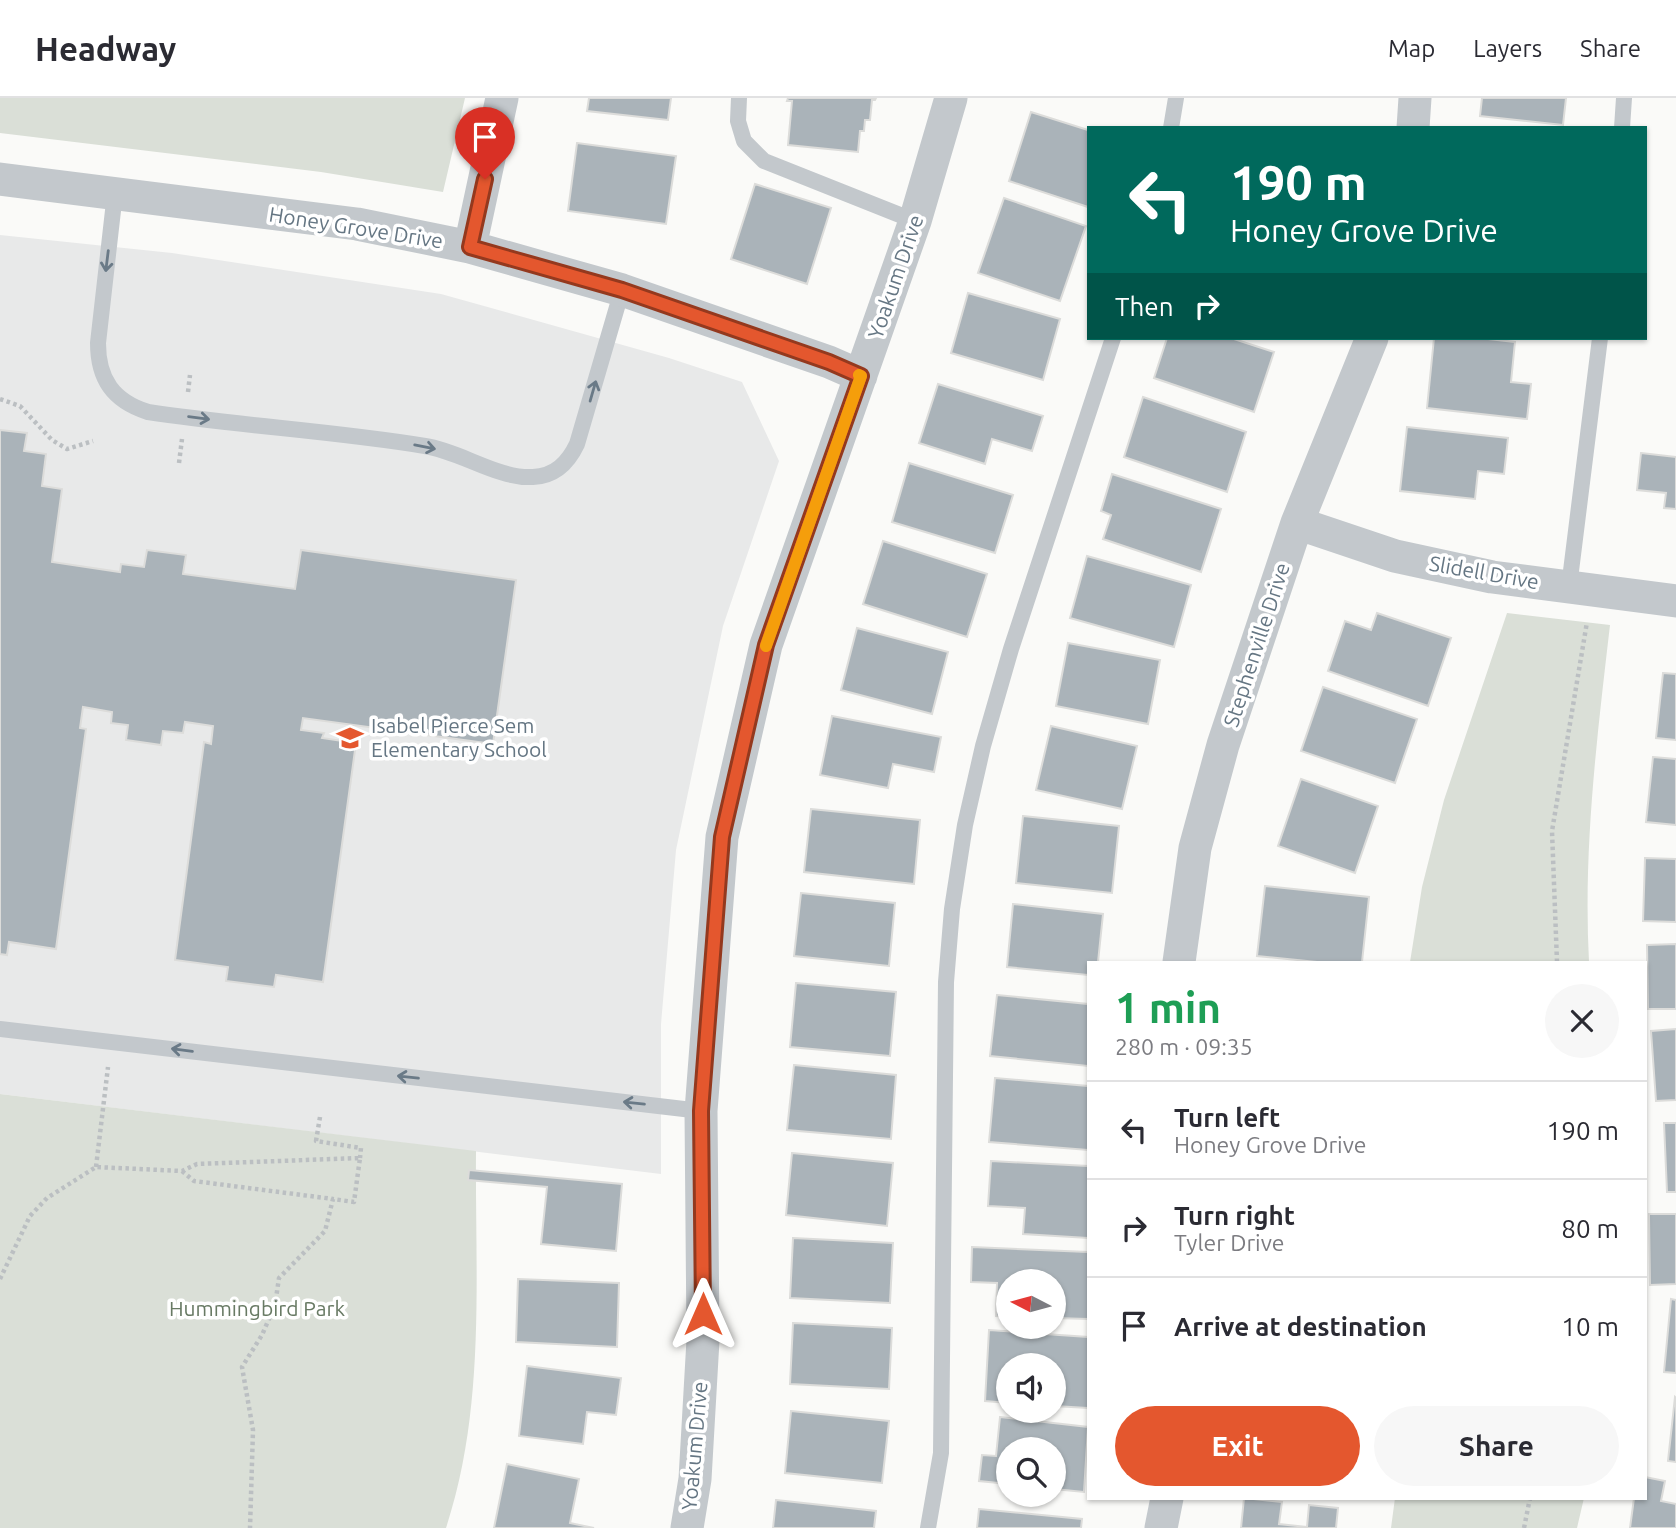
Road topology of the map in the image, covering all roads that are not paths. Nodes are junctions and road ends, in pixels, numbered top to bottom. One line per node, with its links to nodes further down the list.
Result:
1 (502, 98): 13 (street)
2 (739, 98): 12 (lane)
3 (951, 98): 12 (street, Yoakum Drive)
4 (1176, 98): 7 (lane)
5 (1415, 98): 8 (street)
6 (1624, 98): 9 (lane)
7 (1171, 126)
8 (1413, 126)
9 (1622, 126)
10 (0, 179): 11 (street, Honey Grove Drive)
11 (115, 193): 13 (street, Honey Grove Drive); 14 (lane, one-way to 14)
12 (915, 222): 18 (street, Yoakum Drive)
13 (470, 247): 14 (street, Honey Grove Drive)
14 (622, 290): 18 (street, Honey Grove Drive)
15 (1112, 340): 27 (lane)
16 (1370, 340): 19 (street, Stephenville Drive)
17 (1600, 340): 20 (lane)
18 (861, 376): 24 (street, Yoakum Drive)
19 (1297, 523): 20 (street, Slidell Drive); 22 (street, Stephenville Drive)
20 (1581, 589): 21 (street, Slidell Drive)
21 (1676, 601)
22 (1179, 961)
23 (0, 1029): 24 (lane, one-way to 23)
24 (701, 1111): 26 (street, Yoakum Drive)
25 (1167, 1500): 28 (street)
26 (687, 1528)
27 (928, 1528)
28 (1161, 1528)

